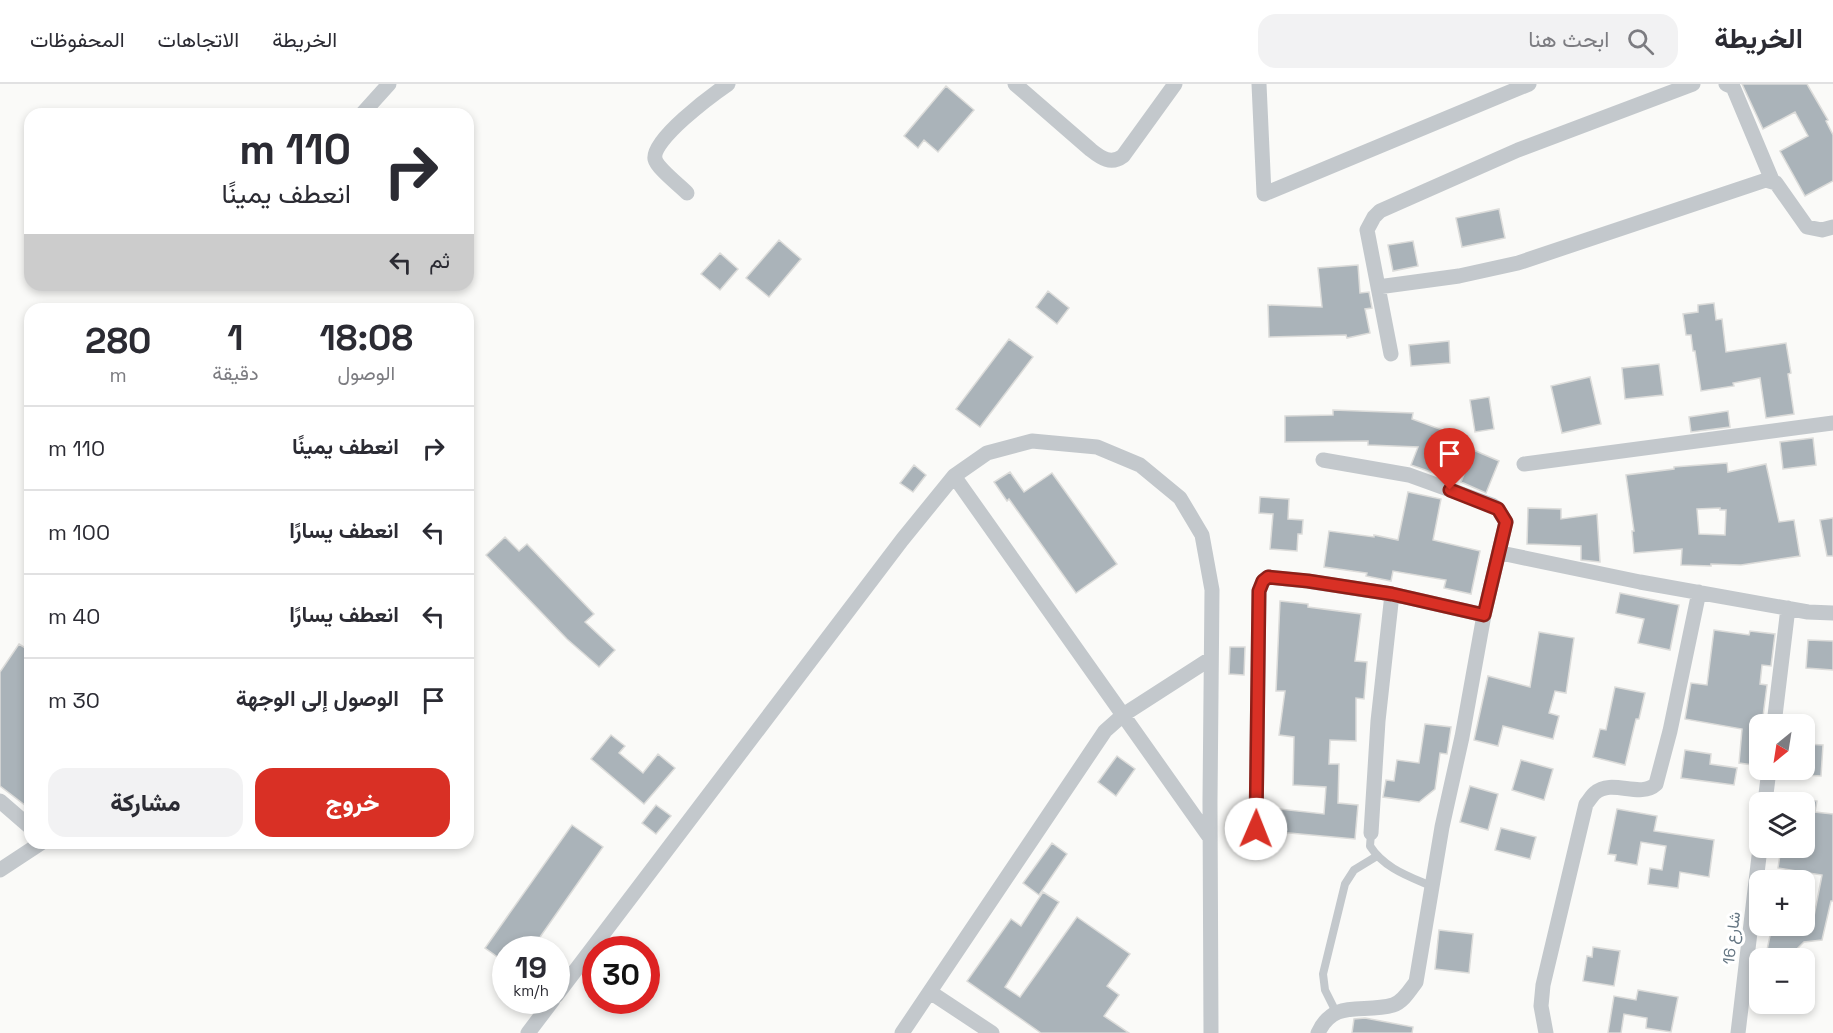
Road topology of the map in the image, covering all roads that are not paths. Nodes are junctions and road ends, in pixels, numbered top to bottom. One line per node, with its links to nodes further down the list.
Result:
1 (388, 84): 9 (street)
2 (728, 84): 11 (street)
3 (1175, 84): 8 (street)
4 (1258, 84): 5 (street)
5 (1529, 84)
6 (1693, 84): 13 (street)
7 (1726, 84): 10 (street)
8 (1024, 87)
9 (367, 108)
10 (1772, 180): 12 (street); 13 (street)
11 (687, 193)
12 (1833, 227)
13 (1378, 287): 14 (street)
14 (1390, 354)
15 (1833, 423): 17 (street)
16 (1323, 460): 19 (street)
17 (1524, 464)
18 (954, 476): 25 (street); 27 (street); 38 (street)
19 (1500, 553): 20 (street); 24 (street)
20 (1699, 592): 22 (street); 47 (street)
21 (1392, 594): 24 (street); 30 (street); 31 (street)
22 (1788, 608): 23 (street); 26 (street)
23 (1833, 613)
24 (1484, 615): 37 (street)
25 (1210, 659): 27 (street); 32 (street)
26 (1775, 714)
27 (1123, 716): 32 (street); 39 (street)
28 (0, 801): 29 (street)
29 (24, 823)
30 (1256, 829)
31 (1371, 833): 34 (lane)
32 (1210, 838): 45 (street)
33 (32, 849): 36 (street)
34 (1377, 856): 37 (lane); 40 (lane)
35 (1759, 858): 48 (street, شارع 16)
36 (0, 870)
37 (1431, 886): 40 (street)
38 (570, 978)
39 (930, 992): 43 (street); 44 (street)
40 (1336, 1012): 46 (street)
41 (542, 1014): 42 (street)
42 (528, 1033)
43 (902, 1033)
44 (992, 1033)
45 (1211, 1033)
46 (1318, 1033)
47 (1546, 1033)
48 (1738, 1033)

